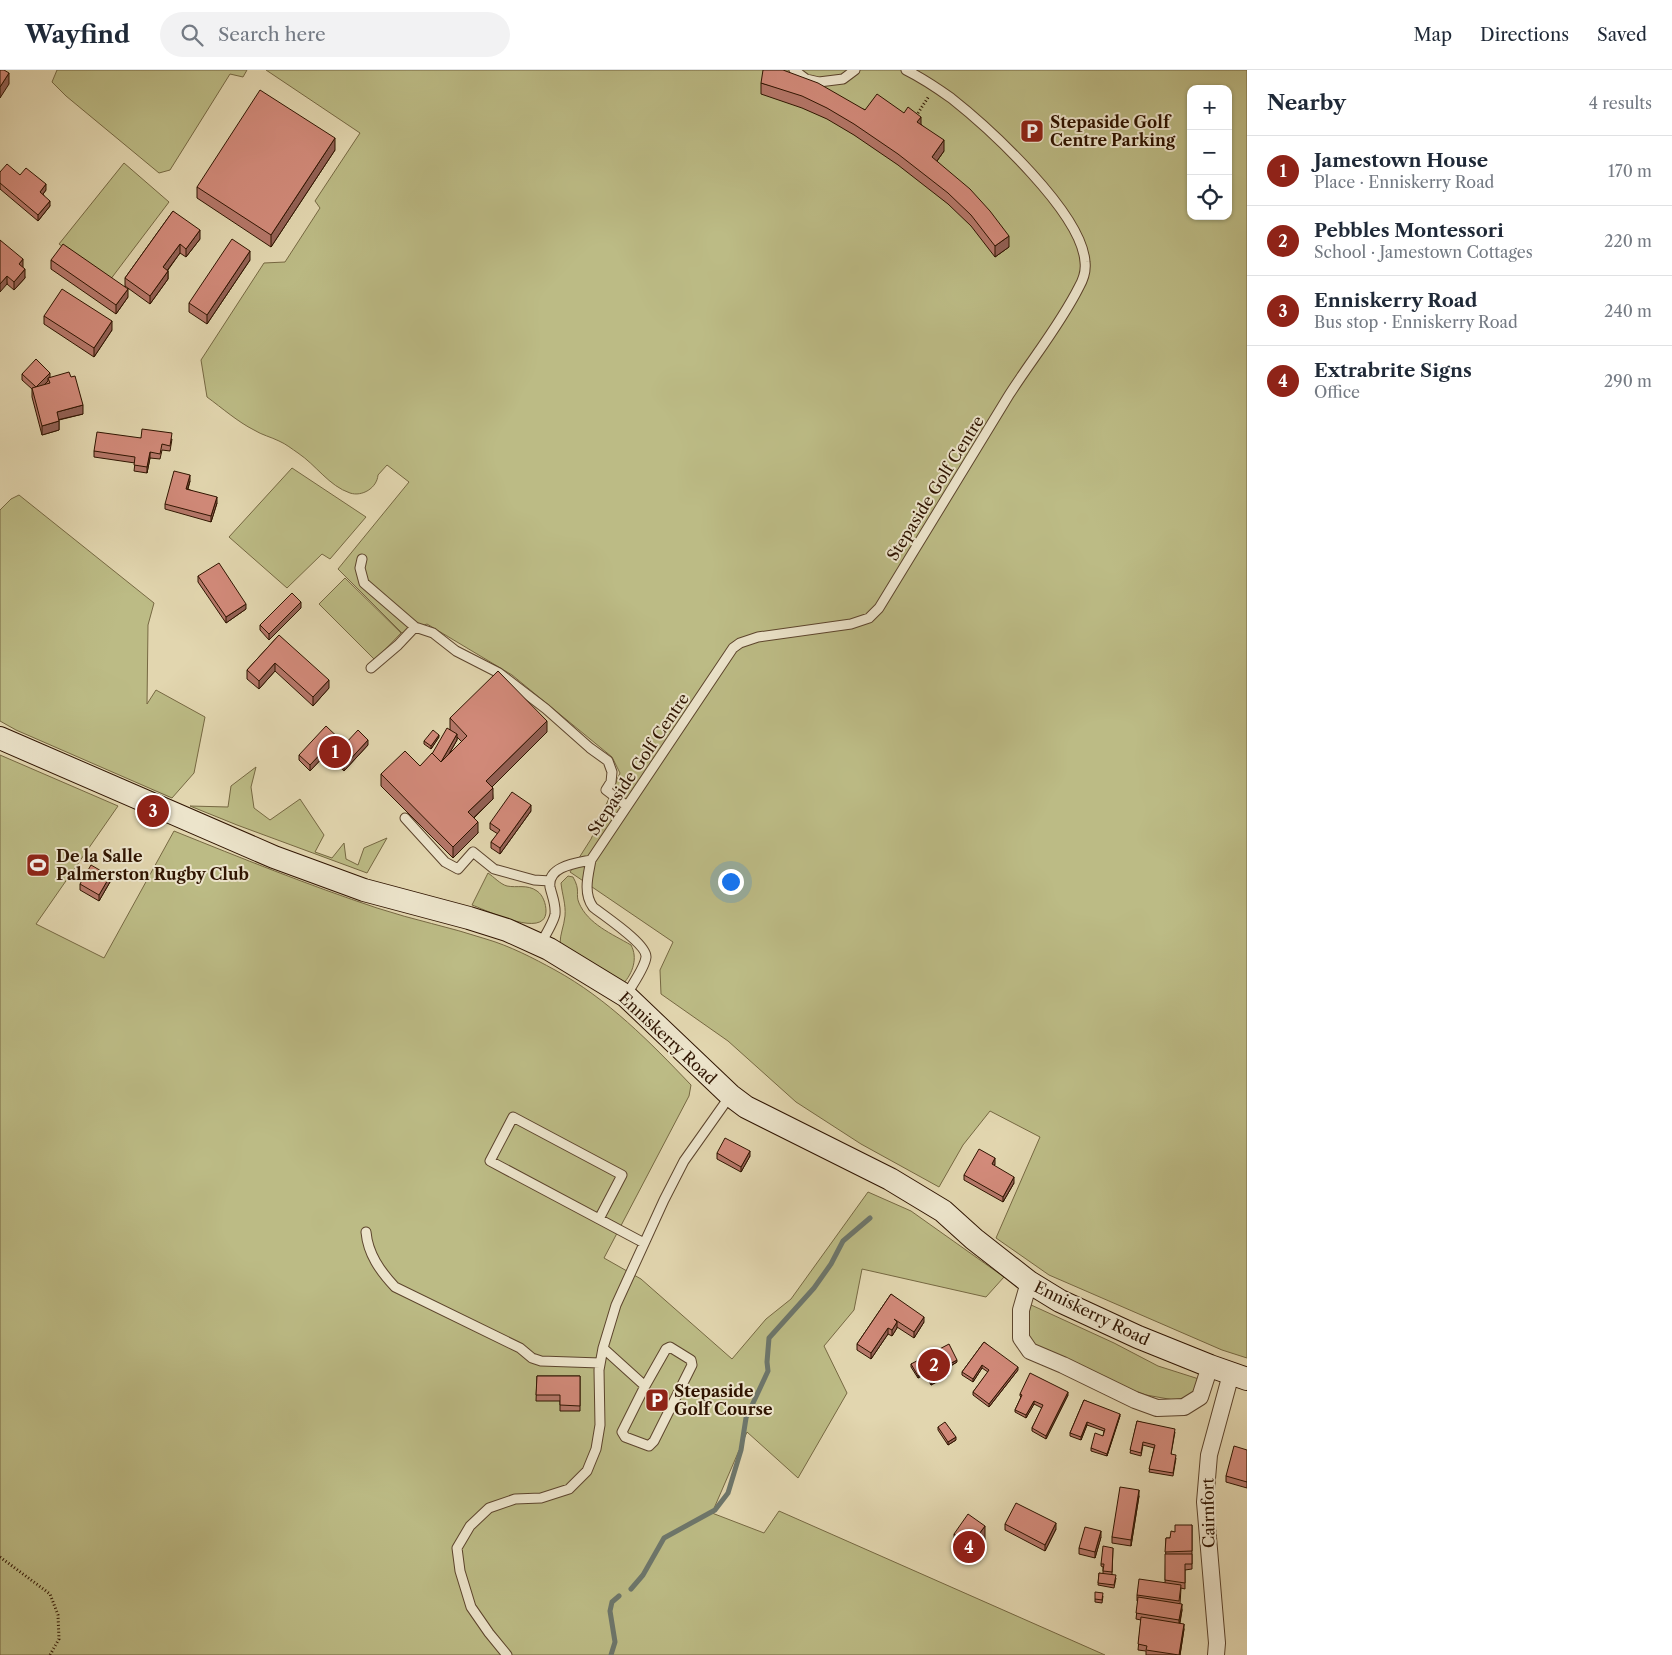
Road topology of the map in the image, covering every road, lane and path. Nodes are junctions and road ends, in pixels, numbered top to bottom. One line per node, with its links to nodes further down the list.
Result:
1 (794, 70): 2 (lane)
2 (855, 70)
3 (906, 70): 4 (lane, Stepaside Golf Centre)
4 (935, 88): 5 (path); 10 (lane, Stepaside Golf Centre)
5 (913, 120)
6 (362, 559): 7 (lane)
7 (415, 627): 8 (lane); 10 (lane)
8 (371, 668)
9 (0, 738): 14 (main road, Enniskerry Road)
10 (628, 806): 12 (lane, Stepaside Golf Centre)
11 (405, 818): 13 (lane)
12 (591, 860): 13 (lane); 15 (lane)
13 (550, 881): 14 (lane)
14 (540, 945): 15 (main road, Enniskerry Road)
15 (626, 996): 16 (main road, Enniskerry Road)
16 (730, 1095): 19 (lane); 20 (main road, Enniskerry Road)
17 (599, 1219): 17 (lane); 19 (lane)
18 (366, 1232): 22 (lane)
19 (644, 1243): 21 (lane)
20 (1029, 1282): 23 (main road, Enniskerry Road); 23 (street)
21 (603, 1348): 22 (lane); 25 (lane)
22 (600, 1363): 28 (lane)
23 (1210, 1366): 24 (main road, Enniskerry Road)
24 (1239, 1376): 29 (street, Cairnfort)
25 (644, 1386): 25 (lane)
26 (0, 1557): 27 (path)
27 (50, 1655)
28 (507, 1655)
29 (1216, 1655)

